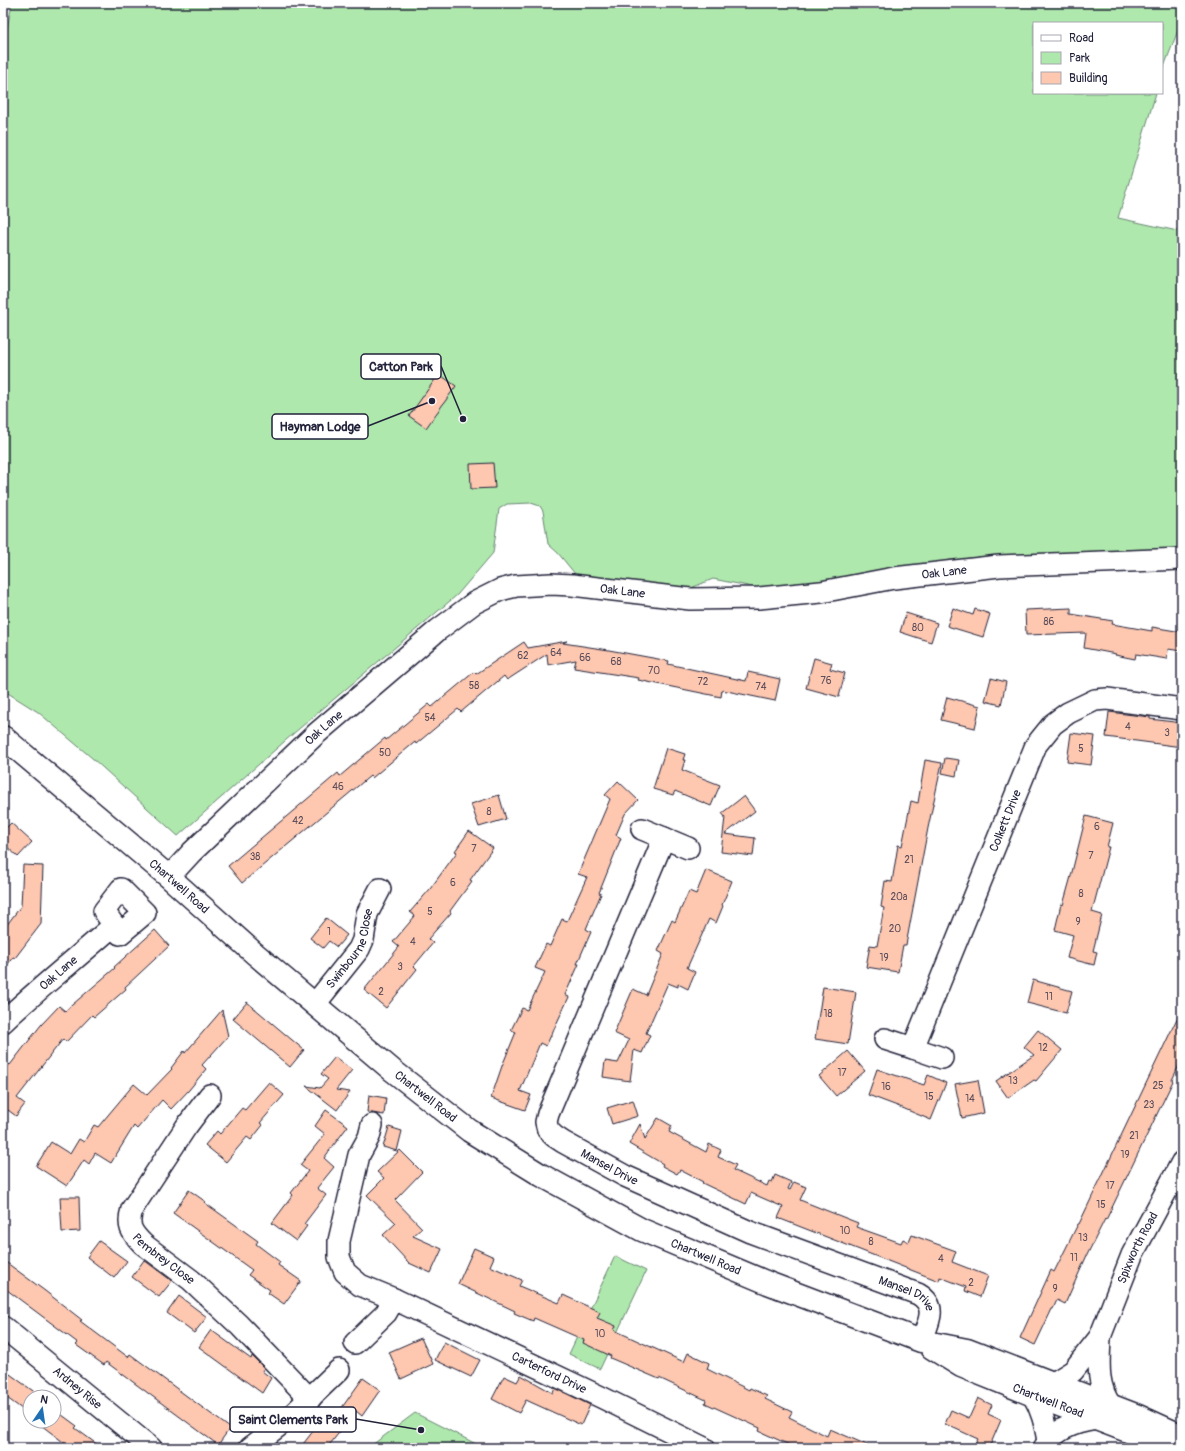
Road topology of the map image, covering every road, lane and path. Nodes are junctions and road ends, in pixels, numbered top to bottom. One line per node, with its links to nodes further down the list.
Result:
1 (1182, 559): 7 (street, Oak Lane)
2 (1182, 709): 13 (street, Colkett Drive)
3 (3, 737): 7 (highway, Chartwell Road)
4 (642, 829): 5 (street)
5 (664, 838): 6 (street); 21 (street, Mansel Drive)
6 (688, 848)
7 (169, 877): 10 (highway, Chartwell Road)
8 (380, 889): 10 (street, Swinbourne Close)
9 (114, 926): 11 (street, Oak Lane)
10 (315, 1004): 21 (highway, Chartwell Road)
11 (3, 1022)
12 (885, 1039): 13 (street)
13 (913, 1048): 14 (street)
14 (942, 1058)
15 (210, 1095): 26 (street, Pembrey Close)
16 (372, 1124): 18 (street, Carterford Drive)
17 (1182, 1162): 20 (street, Spixworth Road)
18 (394, 1299): 22 (street); 32 (street, Carterford Drive)
19 (3, 1328): 30 (street, Ardney Rise)
20 (1100, 1337): 24 (street, Spixworth Road); 27 (street, Spixworth Road)
21 (921, 1341): 24 (highway, Chartwell Road); 25 (highway, Chartwell Road)
22 (355, 1343)
23 (339, 1370): 26 (street)
24 (1052, 1384): 27 (highway, Chartwell Road)
25 (1033, 1395): 27 (highway, Chartwell Road); 29 (street)
26 (310, 1399): 31 (street)
27 (1104, 1412): 28 (highway, Chartwell Road); 29 (street); 33 (highway, Chartwell Road)
28 (1182, 1436)
29 (1046, 1444)
30 (151, 1448)
31 (250, 1448)
32 (704, 1448)
33 (1182, 1448)

